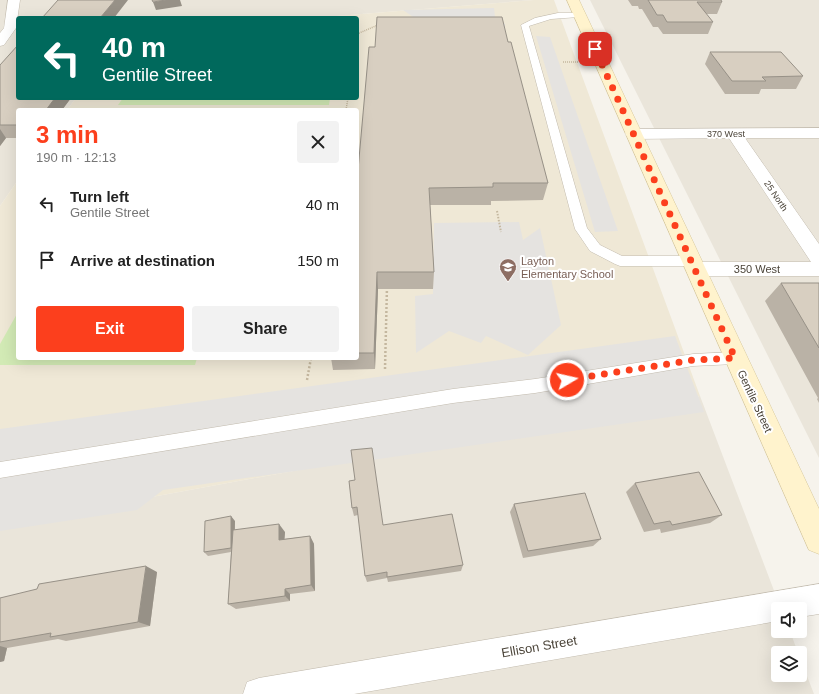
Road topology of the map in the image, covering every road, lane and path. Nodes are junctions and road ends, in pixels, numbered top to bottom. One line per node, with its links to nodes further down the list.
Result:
1 (14, 0): 5 (street)
2 (576, 8): 9 (main road, Gentile Street); 14 (lane)
3 (382, 24): 4 (path)
4 (359, 33)
5 (0, 42)
6 (563, 62): 7 (path)
7 (575, 62)
8 (819, 132): 10 (street, 370 West)
9 (634, 134): 10 (street, 370 West); 14 (main road, Gentile Street)
10 (734, 134): 13 (street, 25 North)
11 (497, 211): 12 (path)
12 (501, 232)
13 (819, 259)
14 (694, 265): 15 (street, 350 West); 17 (main road, Gentile Street)
15 (819, 269)
16 (387, 281): 19 (path)
17 (735, 358): 21 (lane); 22 (main road, Gentile Street)
18 (311, 360): 20 (path)
19 (385, 369)
20 (307, 380)
21 (0, 470)
22 (819, 540)
23 (819, 599): 24 (street, Ellison Street)
24 (259, 694)

